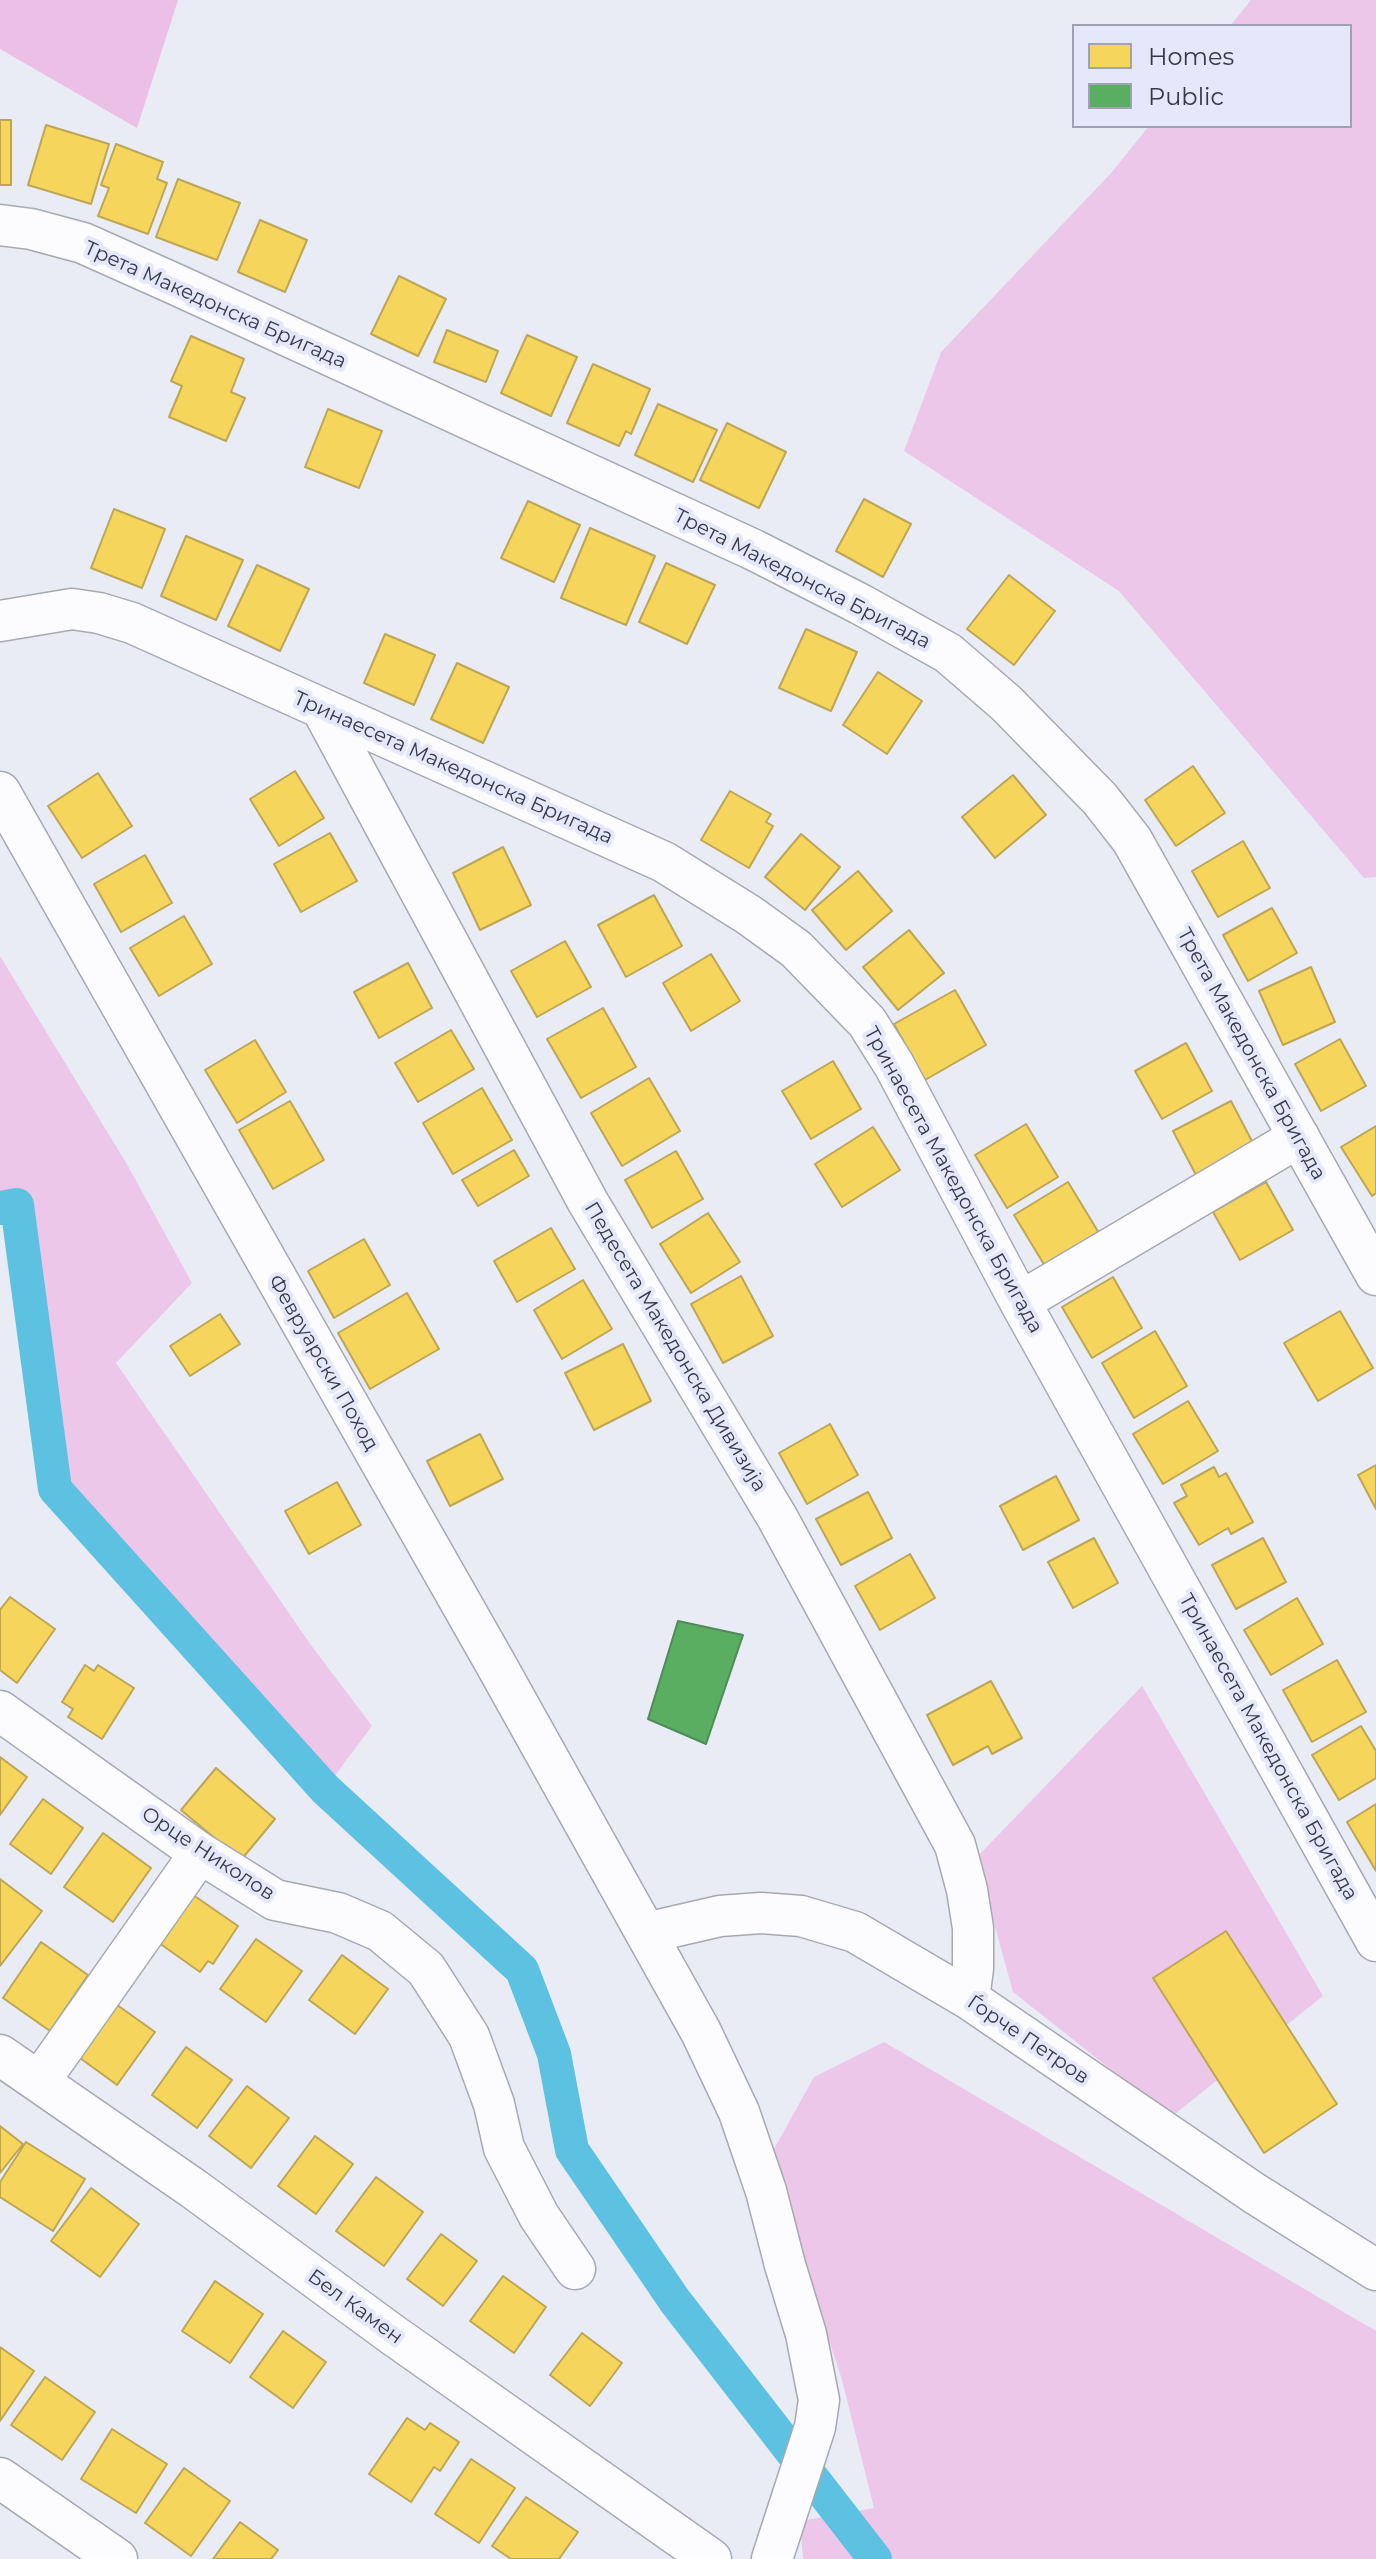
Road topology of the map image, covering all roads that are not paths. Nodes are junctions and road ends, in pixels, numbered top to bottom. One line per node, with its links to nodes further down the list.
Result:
1 (0, 225): 5 (street, Трета Македонска Бригада)
2 (0, 621): 3 (street, Тринаесета Македонска Бригада)
3 (323, 711): 7 (street, Тринаесета Македонска Бригада); 12 (street, Педесета Македонска Дивизија)
4 (0, 792): 10 (street, Февруарски Поход)
5 (1299, 1137): 6 (street, Трета Македонска Бригада); 7 (street)
6 (1376, 1275)
7 (1020, 1302): 11 (street, Тринаесета Македонска Бригада)
8 (0, 1711): 9 (street, Орце Николов)
9 (200, 1853): 14 (street); 15 (street, Орце Николов)
10 (646, 1933): 12 (street, Ѓорче Петров); 20 (street, Февруарски Поход)
11 (1376, 1941)
12 (969, 1999): 16 (street, Ѓорче Петров)
13 (0, 2055): 14 (street, Бел Камен)
14 (39, 2082): 19 (street, Бел Камен)
15 (575, 2269)
16 (1376, 2270)
17 (0, 2478): 18 (street)
18 (117, 2559)
19 (711, 2559)
20 (772, 2559)

